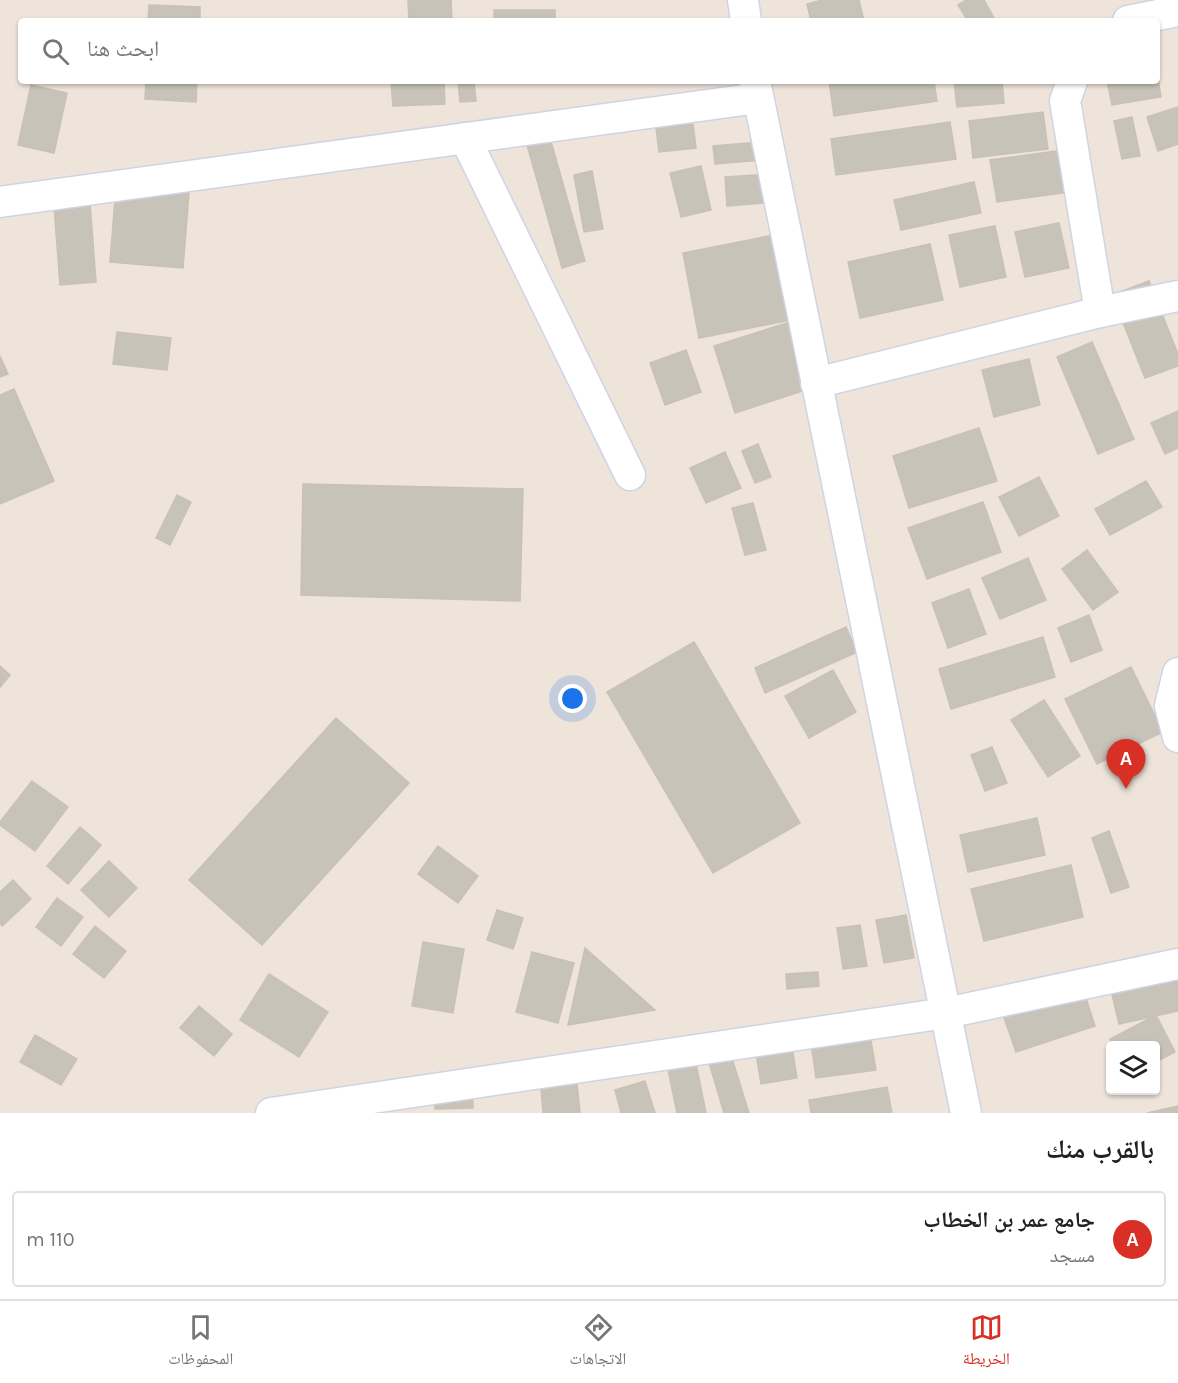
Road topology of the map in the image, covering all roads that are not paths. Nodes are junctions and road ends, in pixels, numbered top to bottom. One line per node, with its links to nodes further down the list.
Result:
1 (743, 0): 3 (street)
2 (1178, 11): 4 (street)
3 (746, 18)
4 (1143, 18)
5 (1071, 84): 10 (street)
6 (756, 89): 7 (street); 11 (street)
7 (465, 138): 8 (street); 12 (street)
8 (0, 202)
9 (1178, 296): 10 (street)
10 (1100, 312): 11 (street)
11 (816, 383): 16 (street)
12 (630, 475)
13 (1178, 674): 14 (street)
14 (1178, 737)
15 (1178, 964): 16 (street)
16 (946, 1013): 17 (street); 18 (street)
17 (271, 1113)
18 (966, 1113)

